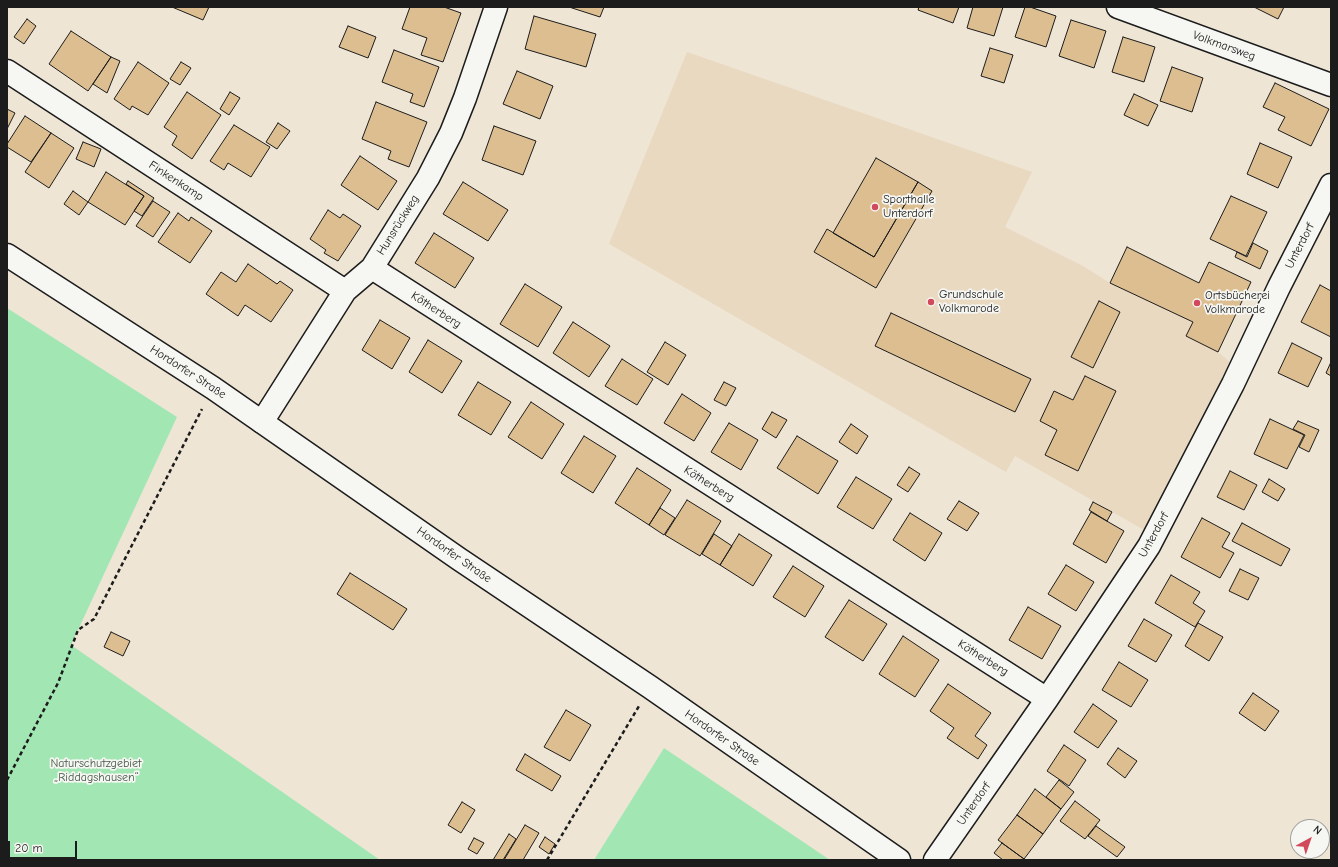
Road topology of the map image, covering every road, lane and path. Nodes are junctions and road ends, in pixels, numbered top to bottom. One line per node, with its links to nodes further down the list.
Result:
1 (496, 7): 7 (street, Hunsrückweg)
2 (1118, 7): 4 (street, Volkmarsweg)
3 (7, 71): 8 (street, Finkenkamp)
4 (1331, 85)
5 (1331, 186): 12 (street, Unterdorf)
6 (7, 256): 9 (street, Hordorfer Straße)
7 (372, 268): 8 (street, Hunsrückweg); 12 (street, Kötherberg)
8 (345, 291): 10 (street, Hunsrückweg)
9 (213, 388): 10 (street, Hordorfer Straße); 13 (path)
10 (262, 422): 11 (street, Hordorfer Straße)
11 (650, 687): 14 (path); 15 (street, Hordorfer Straße)
12 (1047, 699): 16 (street, Unterdorf)
13 (7, 780)
14 (547, 860)
15 (899, 860)
16 (935, 860)

